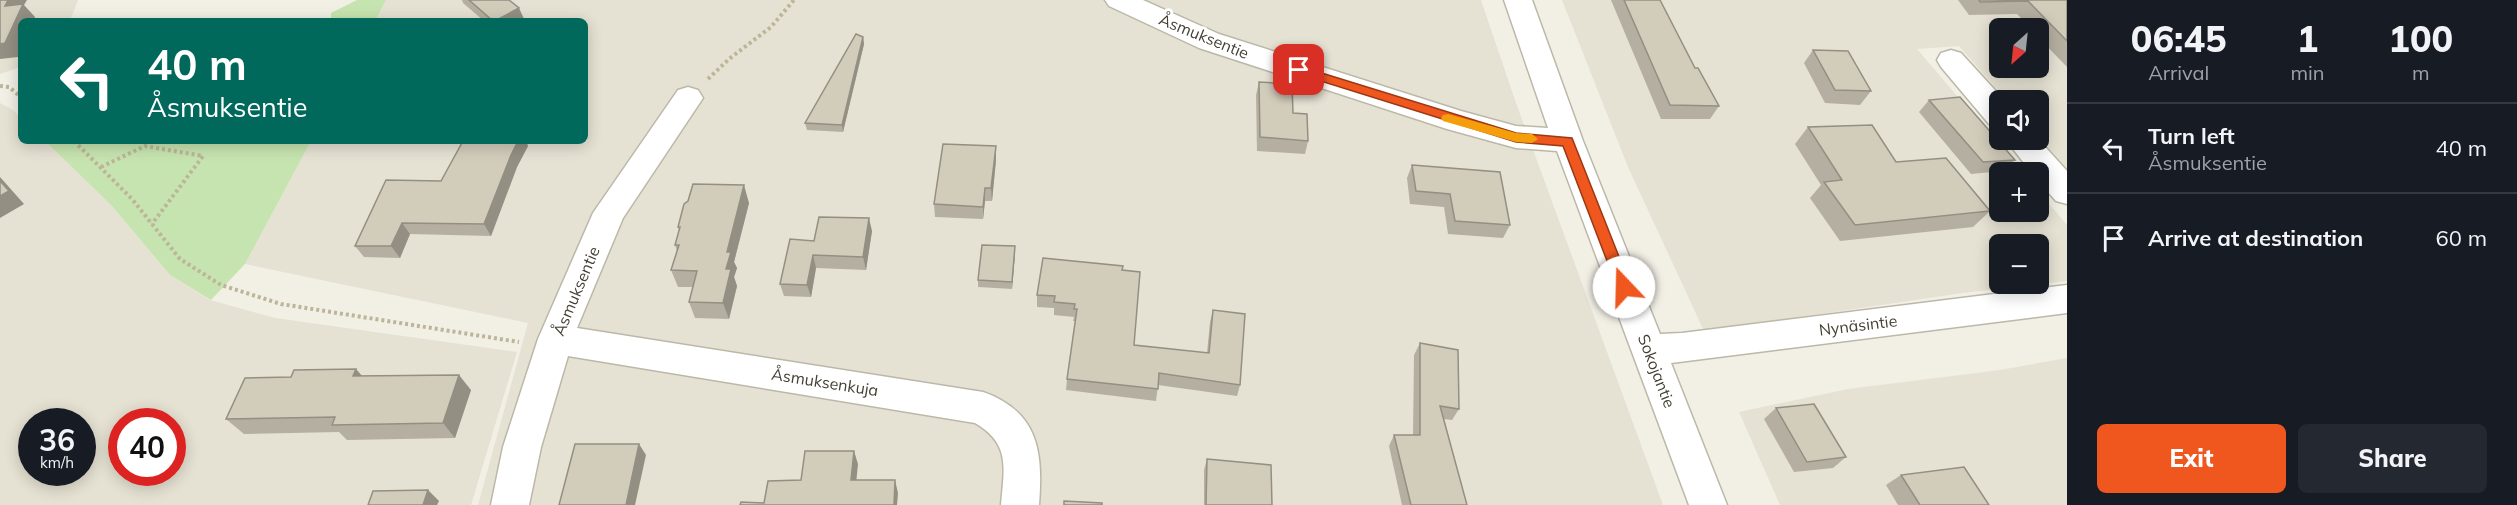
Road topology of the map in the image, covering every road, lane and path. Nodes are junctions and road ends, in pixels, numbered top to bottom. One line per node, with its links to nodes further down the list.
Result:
1 (794, 0): 7 (path)
2 (1119, 0): 9 (street, Åsmuksentie)
3 (1518, 0): 9 (street, Sokojantie)
4 (1951, 60): 8 (street)
5 (0, 86): 6 (path)
6 (18, 94)
7 (688, 98): 16 (street, Åsmuksentie)
8 (1989, 103)
9 (1568, 141): 17 (street, Sokojantie)
10 (77, 144): 12 (path)
11 (2030, 150): 13 (street)
12 (101, 167): 14 (path); 14 (path)
13 (2067, 192)
14 (152, 224): 16 (path)
15 (2067, 299): 17 (street, Nynäsintie)
16 (555, 339): 18 (street, Åsmuksentie); 19 (street, Åsmuksenkuja)
17 (1648, 349): 20 (street, Sokojantie)
18 (510, 505)
19 (1020, 505)
20 (1708, 505)

